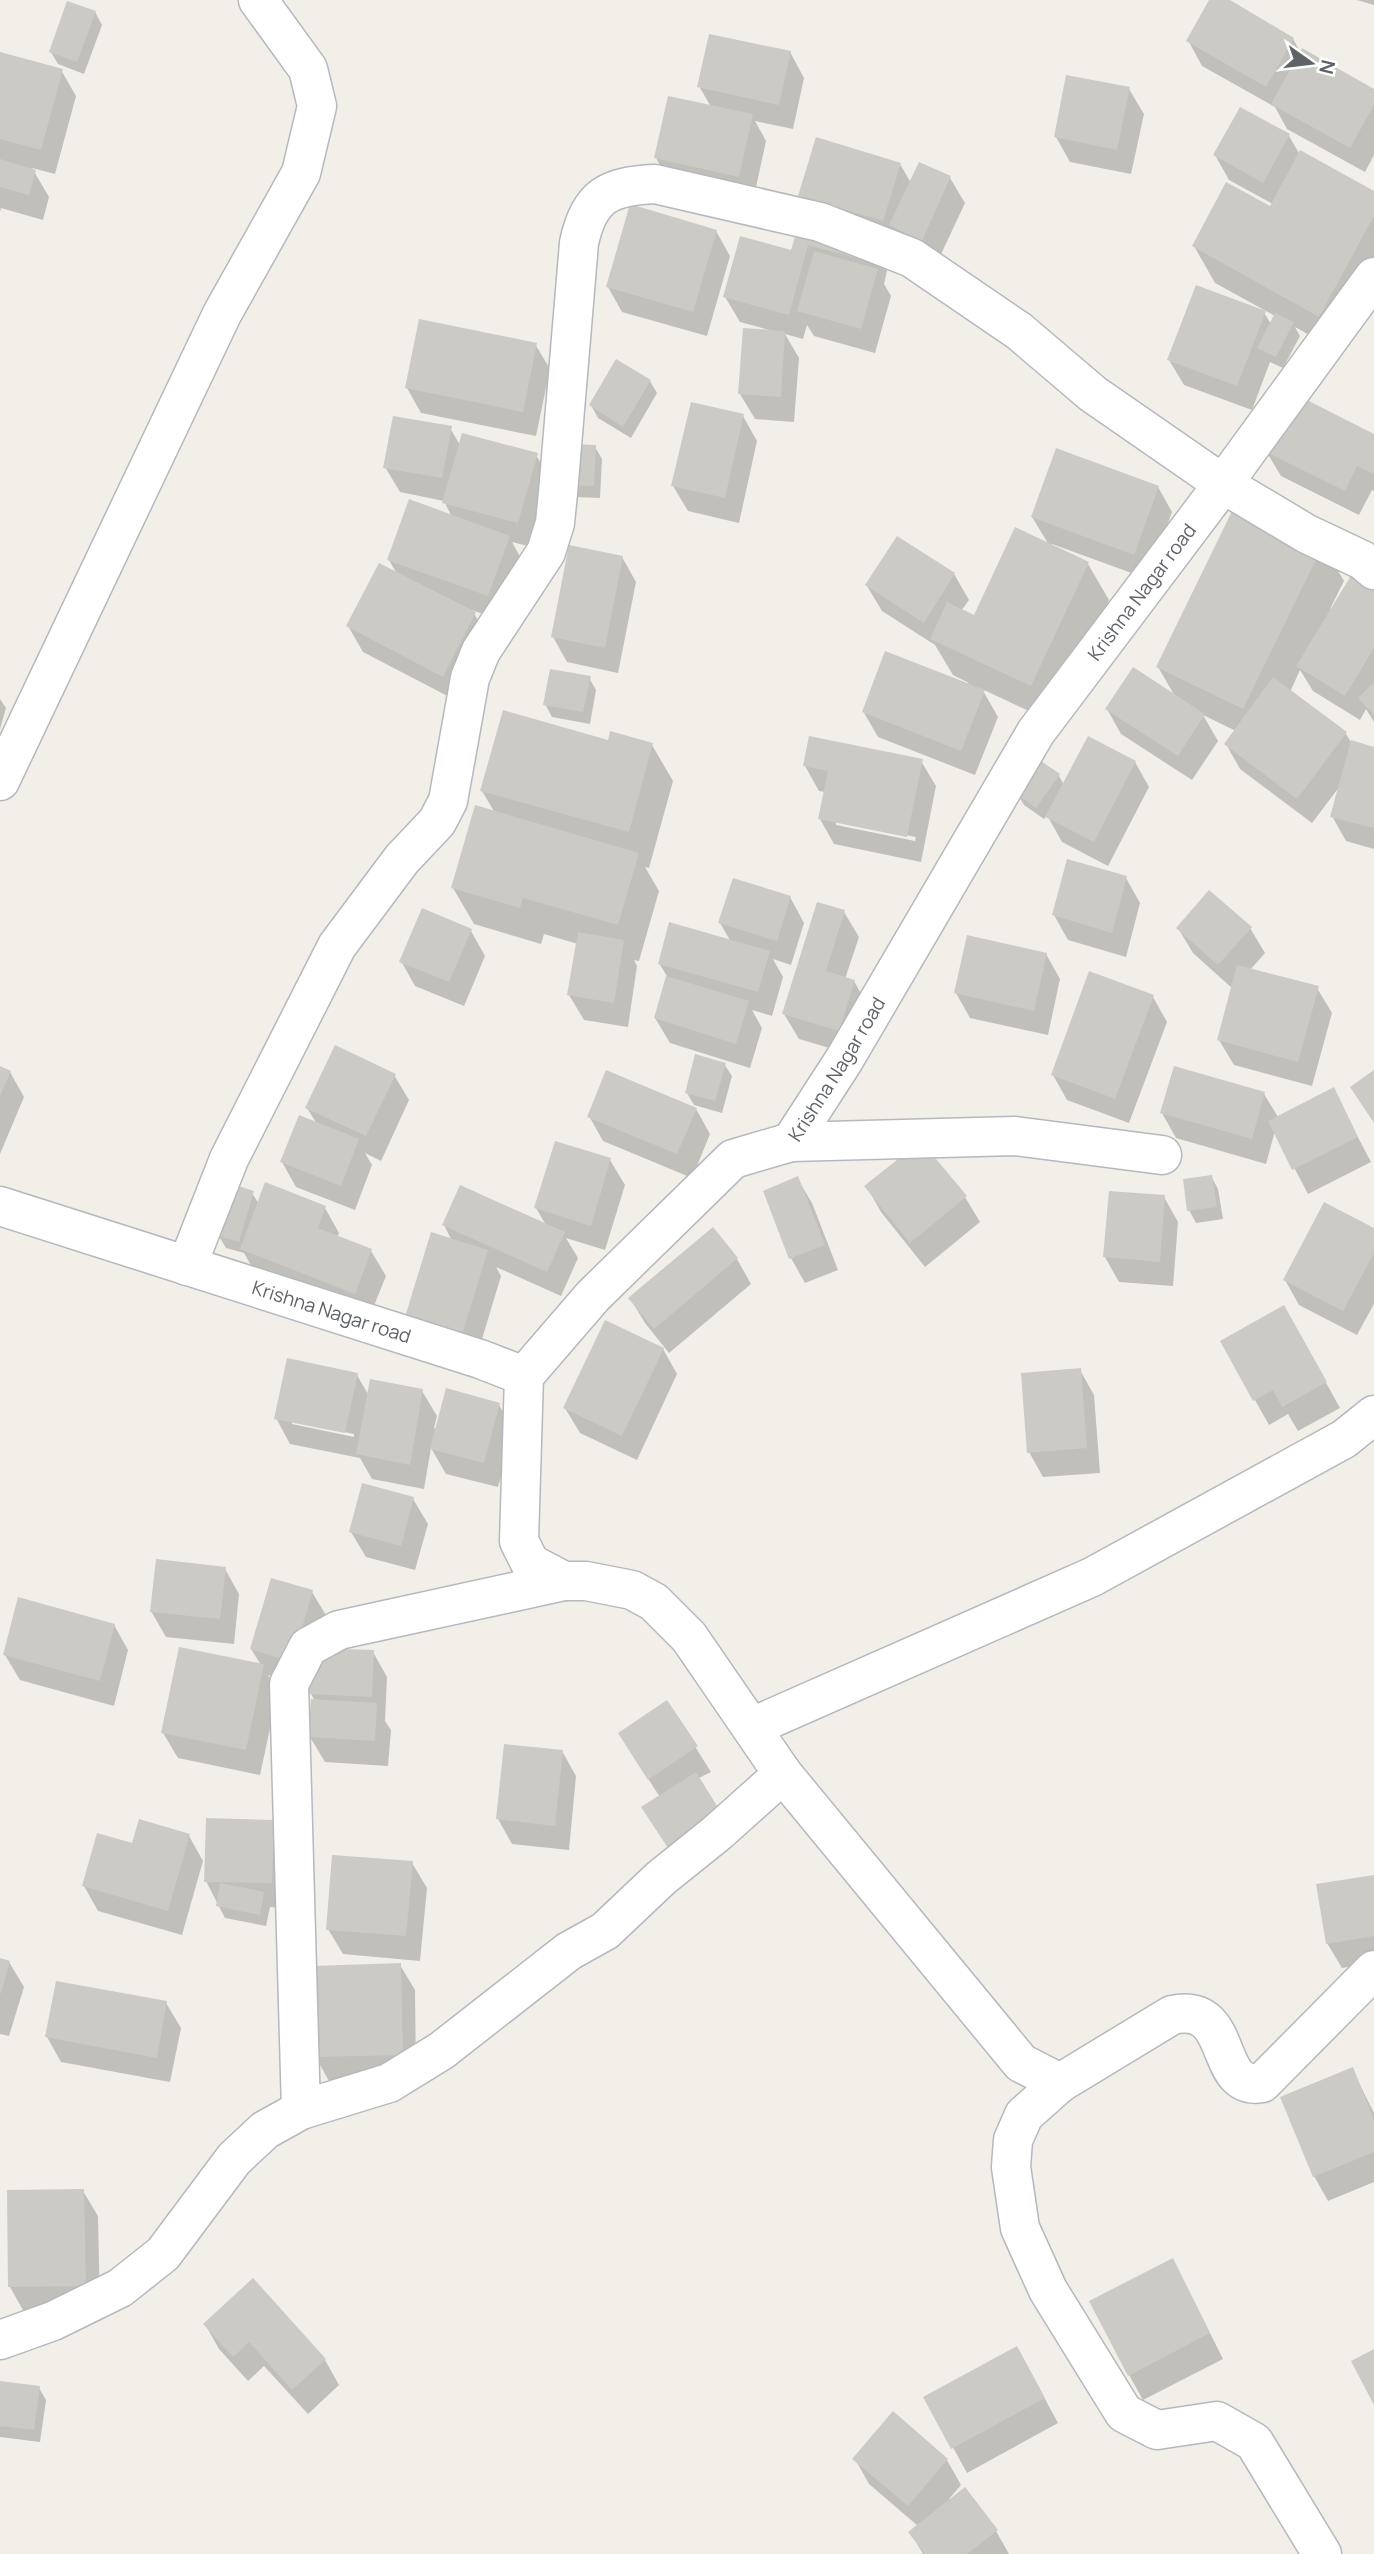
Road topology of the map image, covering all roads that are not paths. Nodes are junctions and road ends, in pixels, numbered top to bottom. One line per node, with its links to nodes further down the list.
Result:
1 (258, 0): 5 (street)
2 (1374, 276): 3 (street, Krishna Nagar road)
3 (1223, 484): 4 (street); 6 (street, Krishna Nagar road); 9 (street)
4 (1374, 570)
5 (0, 781)
6 (791, 1142): 7 (street); 10 (street, Krishna Nagar road)
7 (1162, 1155)
8 (0, 1206): 9 (street, Krishna Nagar road)
9 (187, 1266): 10 (street, Krishna Nagar road)
10 (524, 1376): 12 (street)
11 (1374, 1415): 13 (street)
12 (564, 1581): 13 (street); 17 (street)
13 (752, 1727): 14 (street)
14 (783, 1774): 16 (street); 17 (street)
15 (1374, 1970): 16 (street)
16 (1060, 2084): 19 (street)
17 (301, 2110): 18 (street)
18 (0, 2340)
19 (1322, 2554)

